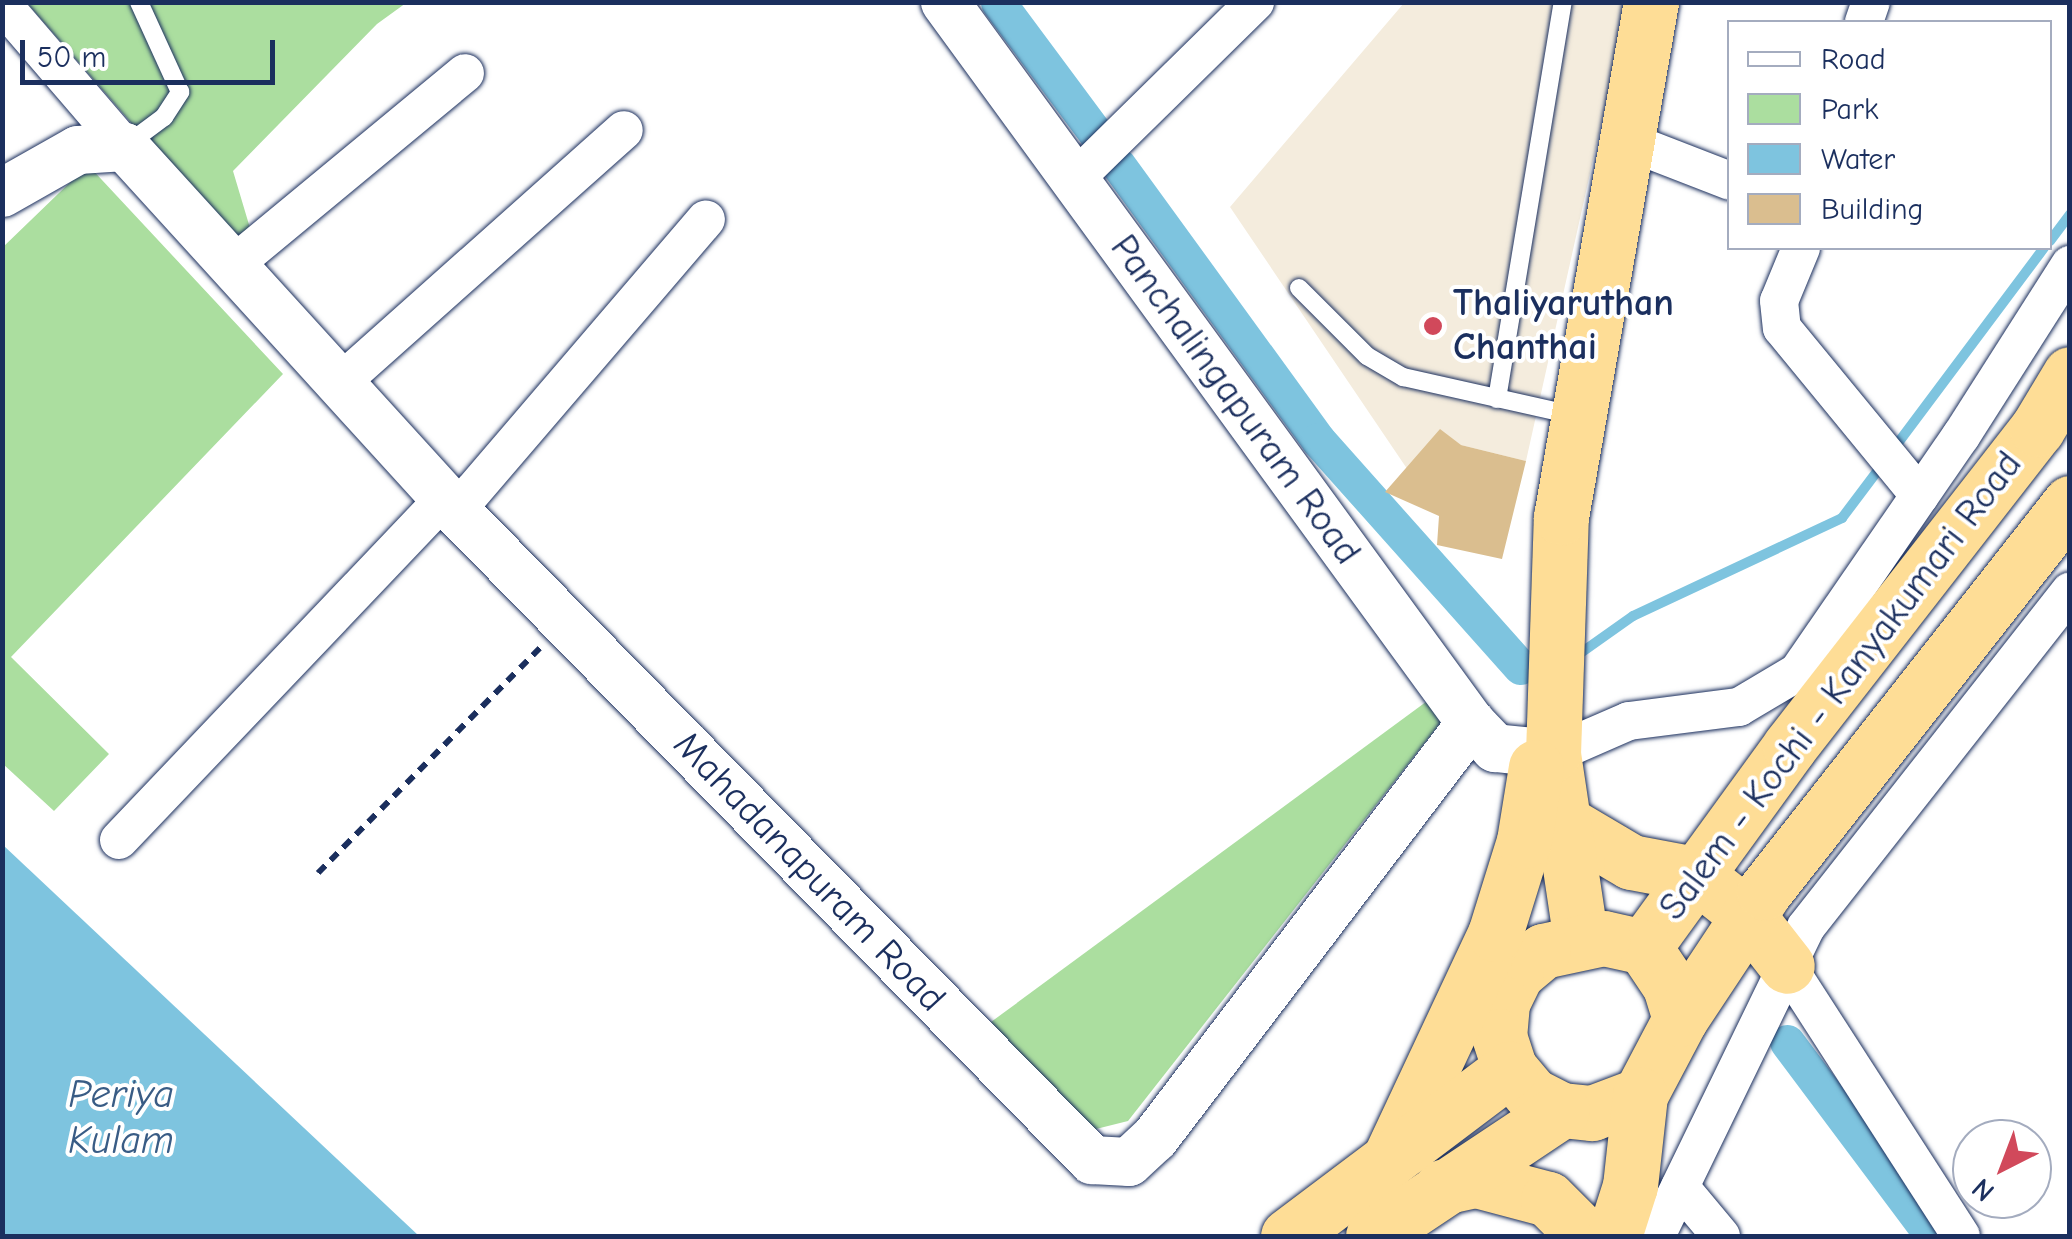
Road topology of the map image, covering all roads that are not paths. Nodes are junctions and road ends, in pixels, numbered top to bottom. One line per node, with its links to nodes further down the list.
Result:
1 (139, 2): 10 (lane)
2 (1255, 2): 11 (street)
3 (1564, 2): 21 (lane)
4 (1651, 2): 9 (highway)
5 (2, 4): 10 (street)
6 (950, 4): 11 (street, Panchalingapuram Road)
7 (465, 74): 17 (street)
8 (624, 130): 20 (street)
9 (1627, 141): 12 (street); 22 (highway)
10 (124, 147): 13 (street); 17 (street, Mahadanapuram Road)
11 (1074, 180): 27 (street, Panchalingapuram Road)
12 (1727, 180)
13 (2, 193)
14 (706, 219): 25 (street)
15 (1799, 250): 23 (street)
16 (2070, 264): 23 (street)
17 (232, 265): 20 (street, Mahadanapuram Road)
18 (1299, 288): 21 (lane)
19 (2070, 374): 31 (highway, Salem - Kochi - Kanyakumari Road)
20 (340, 383): 25 (street, Mahadanapuram Road)
21 (1497, 400): 22 (lane)
22 (1578, 416): 28 (highway)
23 (1920, 496): 28 (street)
24 (2070, 503): 32 (highway, Salem - Kochi - Kanyakumari Road)
25 (450, 505): 27 (street, Mahadanapuram Road); 30 (street)
26 (2070, 592): 35 (street)
27 (1471, 723): 28 (street, Panchalingapuram Road)
28 (1546, 753): 29 (highway); 40 (highway)
29 (1560, 820): 31 (highway); 33 (highway)
30 (119, 840)
31 (1695, 874): 32 (highway); 34 (highway, Salem - Kochi - Kanyakumari Road)
32 (1748, 916): 35 (highway); 36 (highway, Salem - Kochi - Kanyakumari Road)
33 (1580, 941): 34 (highway); 37 (highway)
34 (1644, 948): 36 (highway)
35 (1787, 966): 42 (street); 49 (street)
36 (1680, 1019): 38 (highway)
37 (1510, 1069): 39 (highway); 40 (highway)
38 (1640, 1095): 39 (highway); 46 (highway)
39 (1562, 1110): 41 (highway)
40 (1389, 1160): 43 (highway)
41 (1442, 1187): 44 (highway); 45 (highway)
42 (1680, 1187): 47 (street); 48 (street)
43 (1288, 1236)
44 (1373, 1236)
45 (1584, 1236)
46 (1614, 1236)
47 (1656, 1236)
48 (1721, 1236)
49 (1961, 1236)

